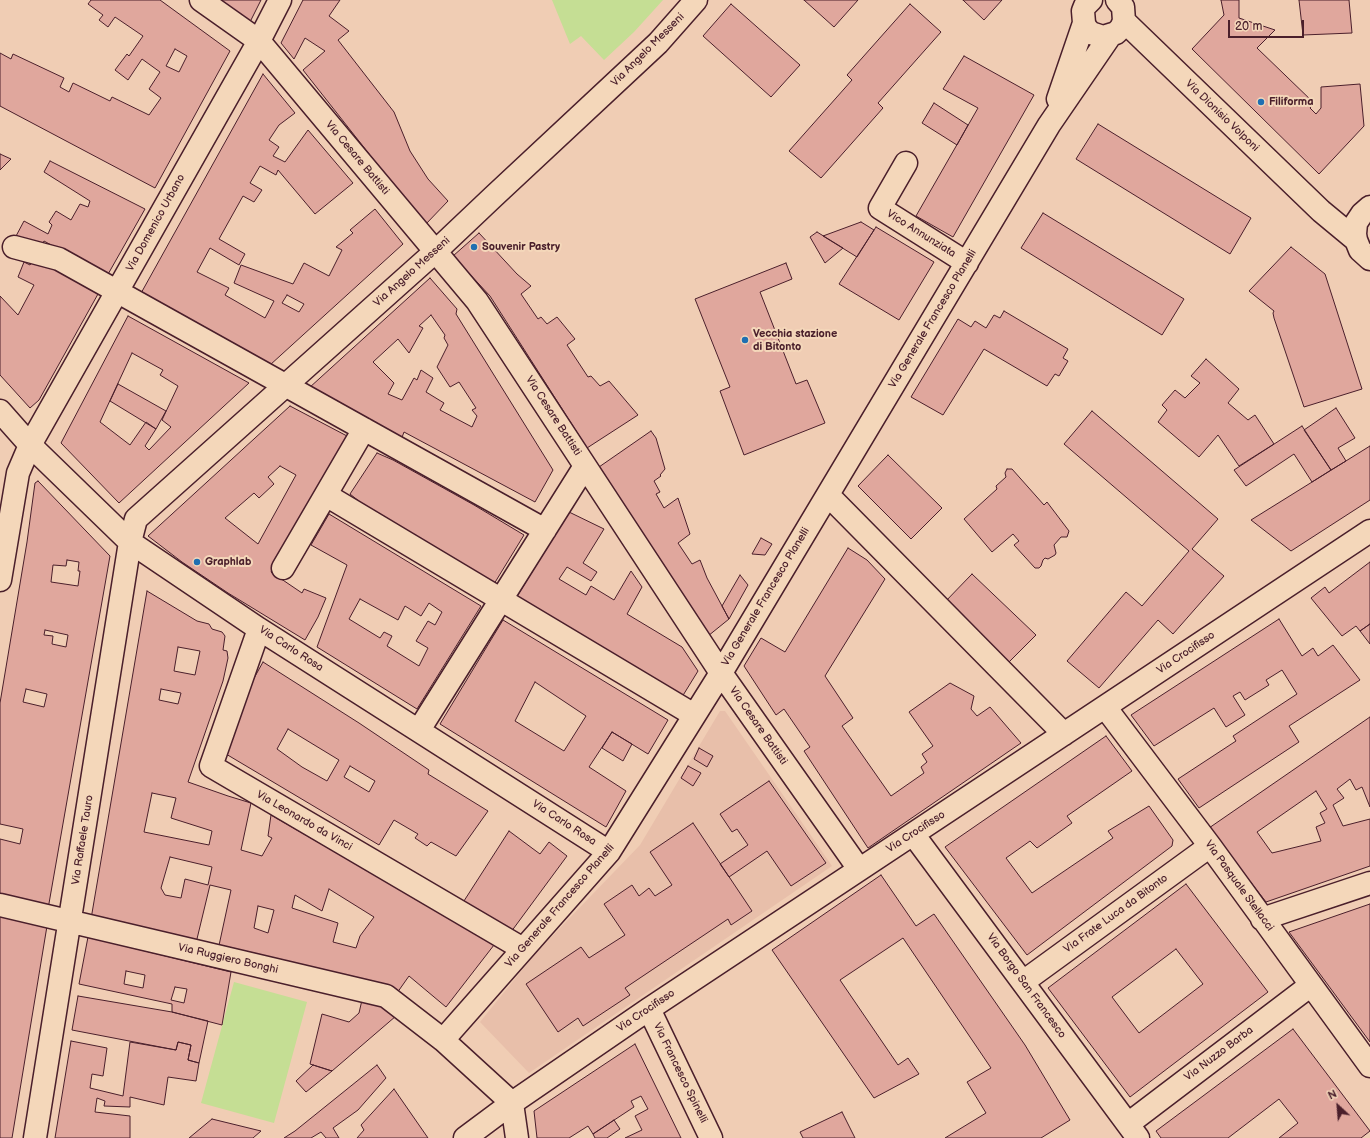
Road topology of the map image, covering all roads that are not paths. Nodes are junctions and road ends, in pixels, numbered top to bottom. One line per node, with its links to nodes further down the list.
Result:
1 (201, 0): 8 (street, Via Cesare Battisti)
2 (280, 0): 8 (street, Via Domenico Urbano)
3 (696, 0): 15 (street, Via Angelo Messeni)
4 (1089, 0): 6 (street, Via Generale Francesco Planelli)
5 (1116, 0): 7 (street)
6 (1084, 22): 7 (street); 9 (street, Via Generale Francesco Planelli)
7 (1117, 29): 9 (street, Via Generale Francesco Planelli); 12 (street, Via Dionisio Volponi)
8 (259, 41): 15 (street, Via Cesare Battisti); 18 (street, Via Domenico Urbano)
9 (1049, 124): 17 (street, Via Generale Francesco Planelli)
10 (906, 163): 17 (street, Vico Annunziata)
11 (1370, 207): 12 (street); 13 (street)
12 (1321, 211): 13 (street, Via Dionisio Volponi)
13 (1356, 240): 16 (street, Via Dionisio Volponi)
14 (14, 247): 18 (street)
15 (436, 251): 19 (street, Via Angelo Messeni); 23 (street, Via Cesare Battisti)
16 (1369, 260)
17 (967, 263): 25 (street, Via Generale Francesco Planelli)
18 (117, 292): 19 (street); 22 (street, Via Domenico Urbano)
19 (286, 385): 21 (street); 28 (street, Via Angelo Messeni)
20 (0, 411): 22 (street, Via Carlo Rosa)
21 (364, 429): 24 (street); 26 (street)
22 (30, 445): 28 (street, Via Carlo Rosa); 30 (street, Via Domenico Urbano)
23 (585, 466): 26 (street); 33 (street, Via Cesare Battisti)
24 (326, 494): 29 (street); 31 (street)
25 (828, 495): 33 (street, Via Generale Francesco Planelli); 37 (street)
26 (545, 530): 31 (street)
27 (1370, 531): 34 (street, Via Crocifisso)
28 (130, 542): 32 (street, Via Carlo Rosa); 45 (street, Via Raffaele Tauro)
29 (283, 568)
30 (0, 580)
31 (501, 600): 35 (street); 36 (street)
32 (259, 629): 36 (street, Via Carlo Rosa); 46 (street, Via Leonardo da Vinci)
33 (721, 673): 35 (street, Via Generale Francesco Planelli); 41 (street, Via Cesare Battisti)
34 (1105, 707): 37 (street, Via Crocifisso); 39 (street, Via Pasquale Stellacci)
35 (694, 715): 40 (street, Via Generale Francesco Planelli)
36 (419, 730): 40 (street, Via Carlo Rosa)
37 (1064, 734): 38 (street, Via Crocifisso)
38 (914, 834): 41 (street, Via Crocifisso); 47 (street, Via Borgo San Francesco)
39 (1210, 846): 44 (street, Via Pasquale Stellacci); 47 (street, Via Frate Luca da Bitonto)
40 (609, 852): 46 (street, Via Generale Francesco Planelli)
41 (859, 869): 49 (street, Via Crocifisso)
42 (1370, 883): 44 (street)
43 (0, 905): 45 (street, Via Ruggiero Bonghi)
44 (1262, 919): 48 (street, Via Pasquale Stellacci)
45 (70, 922): 50 (street, Via Ruggiero Bonghi); 54 (street, Via Raffaele Tauro)
46 (523, 949): 50 (street, Via Generale Francesco Planelli)
47 (1023, 982): 53 (street, Via Borgo San Francesco)
48 (1311, 985): 51 (street, Via Pasquale Stellacci); 53 (street, Via Nuzzo Barba)
49 (649, 1009): 52 (street, Via Crocifisso); 57 (street, Via Francesco Spinelli)
50 (443, 1040): 52 (street, Via Ruggiero Bonghi)
51 (1370, 1066)
52 (512, 1103): 55 (street, Via Crocifisso); 56 (street)
53 (1133, 1131)
54 (35, 1138)
55 (465, 1138)
56 (516, 1138)
57 (711, 1138)

